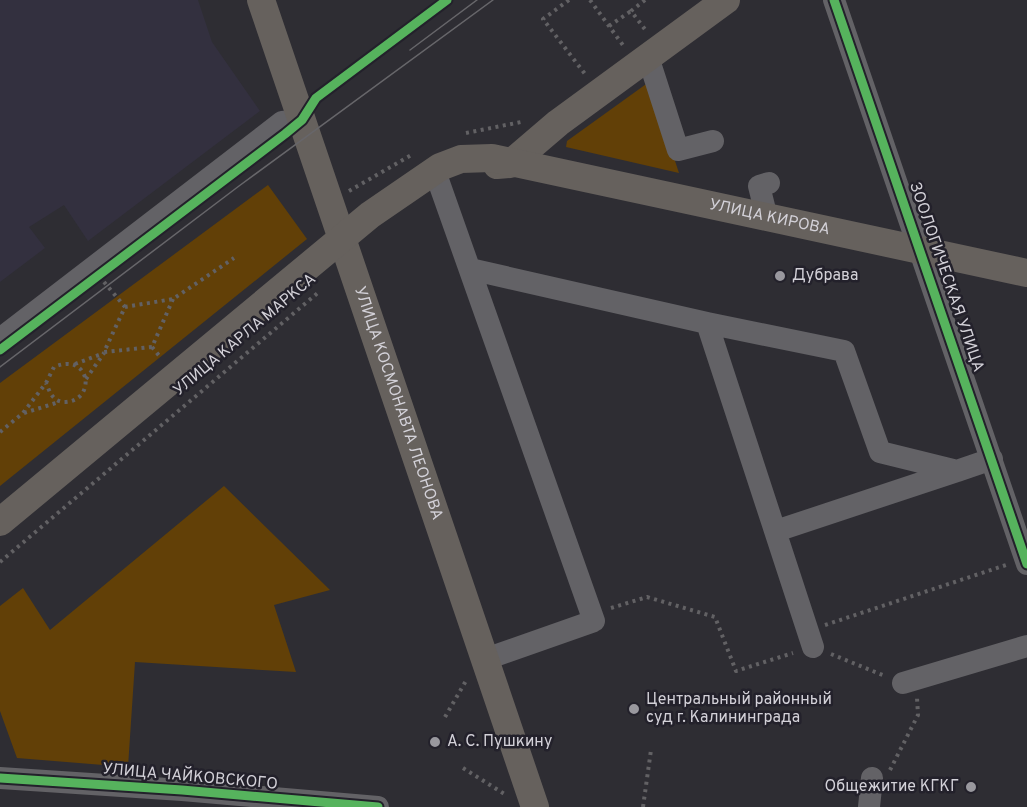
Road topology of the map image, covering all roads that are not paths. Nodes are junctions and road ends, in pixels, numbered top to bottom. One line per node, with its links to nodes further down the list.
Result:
1 (261, 0): 5 (main road, УЛИЦА КОСМОНАВТА ЛЕОНОВА)
2 (726, 0): 4 (main road)
3 (834, 0): 12 (street, ЗООЛОГИЧЕСКАЯ УЛИЦА)
4 (644, 51): 6 (street); 7 (main road)
5 (300, 113): 11 (main road, УЛИЦА КОСМОНАВТА ЛЕОНОВА); 16 (street)
6 (713, 141)
7 (510, 164): 8 (main road, УЛИЦА КАРЛА МАРКСА); 10 (main road, УЛИЦА КИРОВА); 11 (main road, УЛИЦА КАРЛА МАРКСА)
8 (438, 180): 11 (main road, УЛИЦА КАРЛА МАРКСА); 13 (street)
9 (770, 183): 10 (street)
10 (767, 218): 12 (main road, УЛИЦА КИРОВА)
11 (346, 244): 19 (main road, УЛИЦА КАРЛА МАРКСА); 21 (main road, УЛИЦА КАРЛА МАРКСА); 25 (main road, УЛИЦА КОСМОНАВТА ЛЕОНОВА)
12 (922, 251): 14 (main road, УЛИЦА КИРОВА); 17 (street, ЗООЛОГИЧЕСКАЯ УЛИЦА)
13 (470, 269): 15 (street); 25 (street)
14 (1027, 273)
15 (707, 323): 18 (street); 20 (street)
16 (0, 339)
17 (992, 459): 18 (street); 22 (street, ЗООЛОГИЧЕСКАЯ УЛИЦА)
18 (957, 471): 20 (street)
19 (0, 522)
20 (776, 531): 23 (street)
21 (0, 544)
22 (1018, 564)
23 (811, 639)
24 (1027, 646): 26 (street)
25 (475, 669): 32 (main road, УЛИЦА КОСМОНАВТА ЛЕОНОВА)
26 (909, 681)
27 (0, 778): 29 (street, УЛИЦА ЧАЙКОВСКОГО)
28 (872, 778): 33 (street)
29 (182, 798): 30 (street, УЛИЦА ЧАЙКОВСКОГО)
30 (320, 805): 31 (street, УЛИЦА ЧАЙКОВСКОГО)
31 (378, 807)
32 (536, 807)
33 (869, 807)

